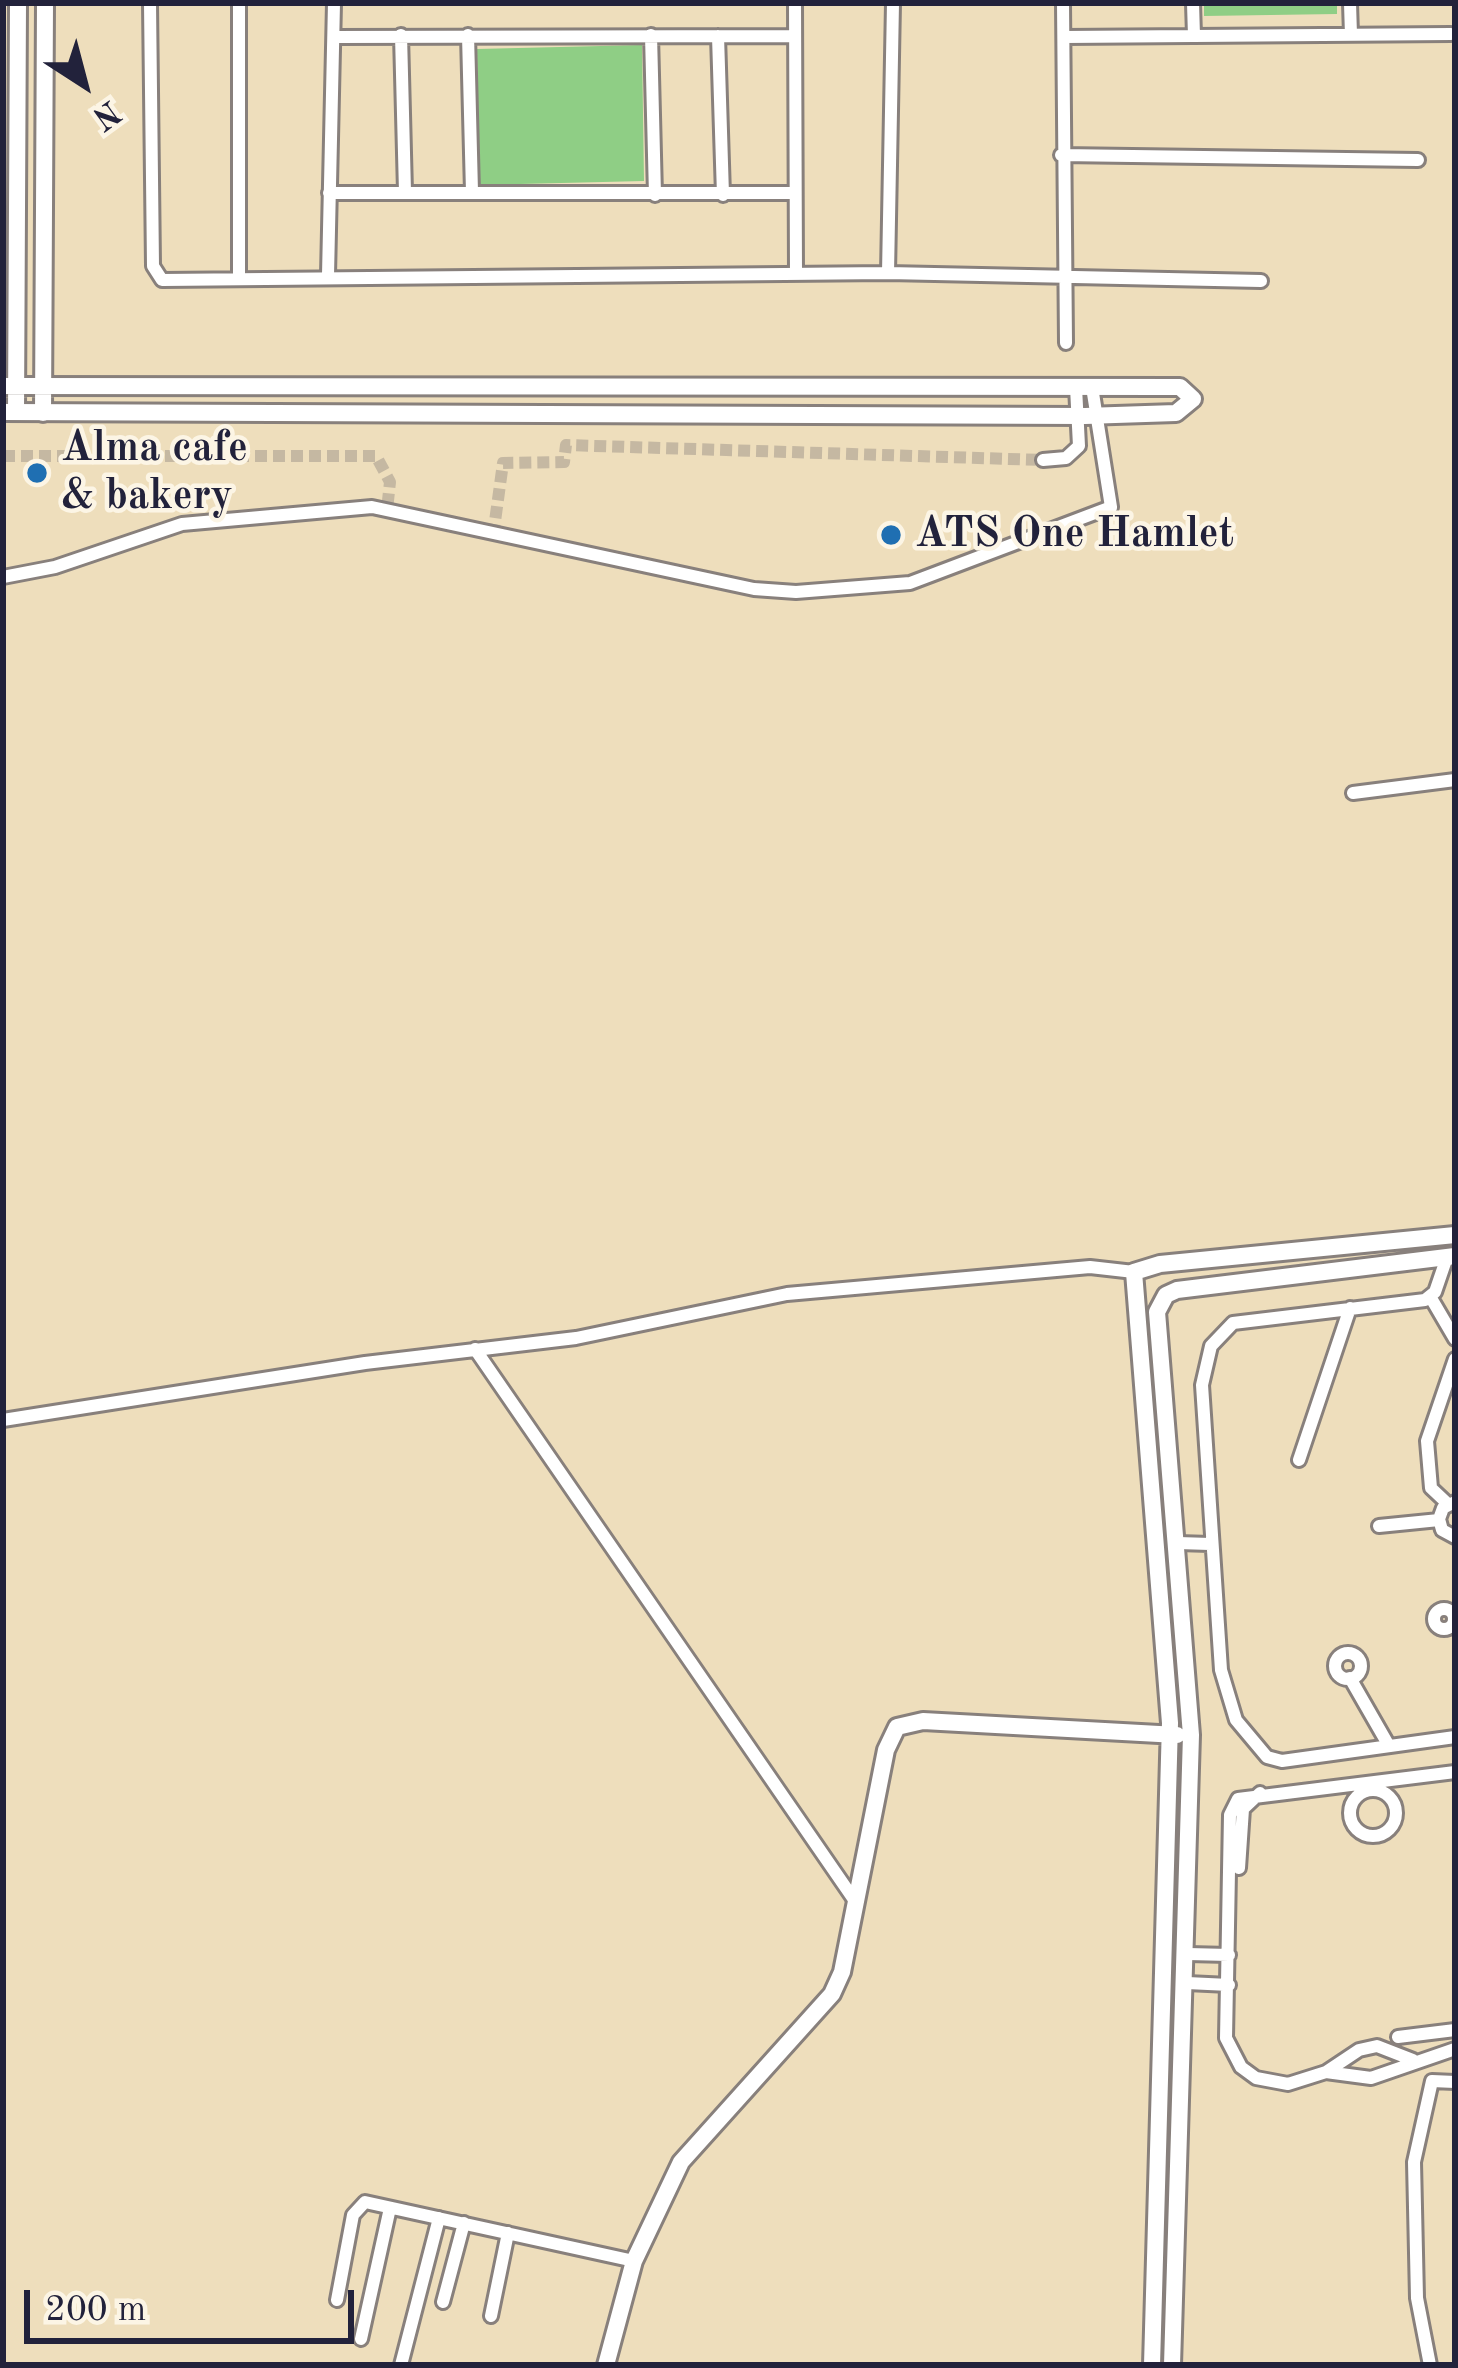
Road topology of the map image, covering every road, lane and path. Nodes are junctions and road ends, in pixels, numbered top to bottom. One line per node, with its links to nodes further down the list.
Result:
1 (18, 3): 37 (street)
2 (45, 3): 36 (street)
3 (150, 3): 32 (street)
4 (239, 3): 32 (street)
5 (334, 3): 20 (street)
6 (795, 3): 17 (street)
7 (893, 3): 29 (street)
8 (1064, 3): 19 (street)
9 (1193, 3): 18 (street)
10 (1350, 3): 15 (street)
11 (1451, 34): 15 (street)
12 (401, 35): 13 (street); 20 (street); 23 (street)
13 (468, 35): 14 (street); 24 (street)
14 (651, 35): 16 (street); 27 (street)
15 (1351, 35): 18 (street)
16 (718, 36): 17 (street); 28 (street)
17 (794, 36): 25 (street)
18 (1194, 36): 19 (street)
19 (1064, 37): 21 (street)
20 (334, 38): 26 (street)
21 (1061, 155): 22 (street); 33 (street)
22 (1418, 160)
23 (406, 192): 24 (street); 26 (street)
24 (472, 192): 27 (street)
25 (795, 193): 28 (street); 30 (street)
26 (329, 194): 31 (street)
27 (655, 195): 28 (street)
28 (723, 195)
29 (888, 273): 30 (street); 33 (street)
30 (796, 274): 31 (street)
31 (328, 275): 32 (street)
32 (239, 279)
33 (1062, 279): 34 (street); 35 (street)
34 (1262, 281)
35 (1066, 344)
36 (43, 385): 37 (street); 38 (street); 40 (street)
37 (10, 386): 39 (street)
38 (1084, 387): 41 (street); 41 (street)
39 (10, 412): 40 (street)
40 (43, 412): 41 (street)
41 (1087, 416): 42 (street); 43 (street)
42 (1043, 460)
43 (3, 577)
44 (1455, 780): 45 (street)
45 (1353, 793)
46 (1455, 1235): 48 (street)
47 (1451, 1256): 49 (street); 60 (street)
48 (1134, 1272): 52 (street); 63 (street)
49 (1431, 1298): 50 (street); 51 (street)
50 (1350, 1308): 55 (street); 61 (street)
51 (1455, 1339)
52 (475, 1349): 54 (street); 72 (street)
53 (1455, 1359): 56 (street)
54 (3, 1420)
55 (1299, 1460)
56 (1451, 1503): 57 (street)
57 (1439, 1520): 58 (street); 59 (street)
58 (1379, 1526)
59 (1455, 1537)
60 (1178, 1543): 61 (street); 64 (street)
61 (1210, 1544): 66 (street)
62 (1351, 1678): 66 (street)
63 (1159, 1734): 64 (street); 72 (street); 94 (street)
64 (1191, 1736): 73 (street)
65 (1455, 1737): 66 (street)
66 (1389, 1746)
67 (1455, 1772): 68 (street)
68 (1386, 1786): 69 (street); 69 (street)
69 (1355, 1789): 70 (street)
70 (1261, 1792): 71 (street); 74 (street)
71 (1239, 1868)
72 (855, 1901): 87 (street)
73 (1188, 1954): 74 (street); 75 (street)
74 (1229, 1955): 76 (street)
75 (1187, 1984): 76 (street); 95 (street)
76 (1229, 1985): 81 (street)
77 (1455, 2030): 78 (street)
78 (1398, 2037)
79 (1455, 2049): 80 (street)
80 (1413, 2060): 81 (street); 81 (street)
81 (1326, 2072)
82 (1455, 2082): 96 (street)
83 (390, 2208): 84 (street); 88 (street); 91 (street)
84 (439, 2218): 85 (street); 92 (street)
85 (464, 2223): 86 (street); 89 (street)
86 (508, 2233): 87 (street); 90 (street)
87 (634, 2261): 93 (street)
88 (337, 2300)
89 (443, 2302)
90 (491, 2316)
91 (361, 2339)
92 (401, 2365)
93 (606, 2365)
94 (1152, 2365)
95 (1172, 2365)
96 (1430, 2365)

